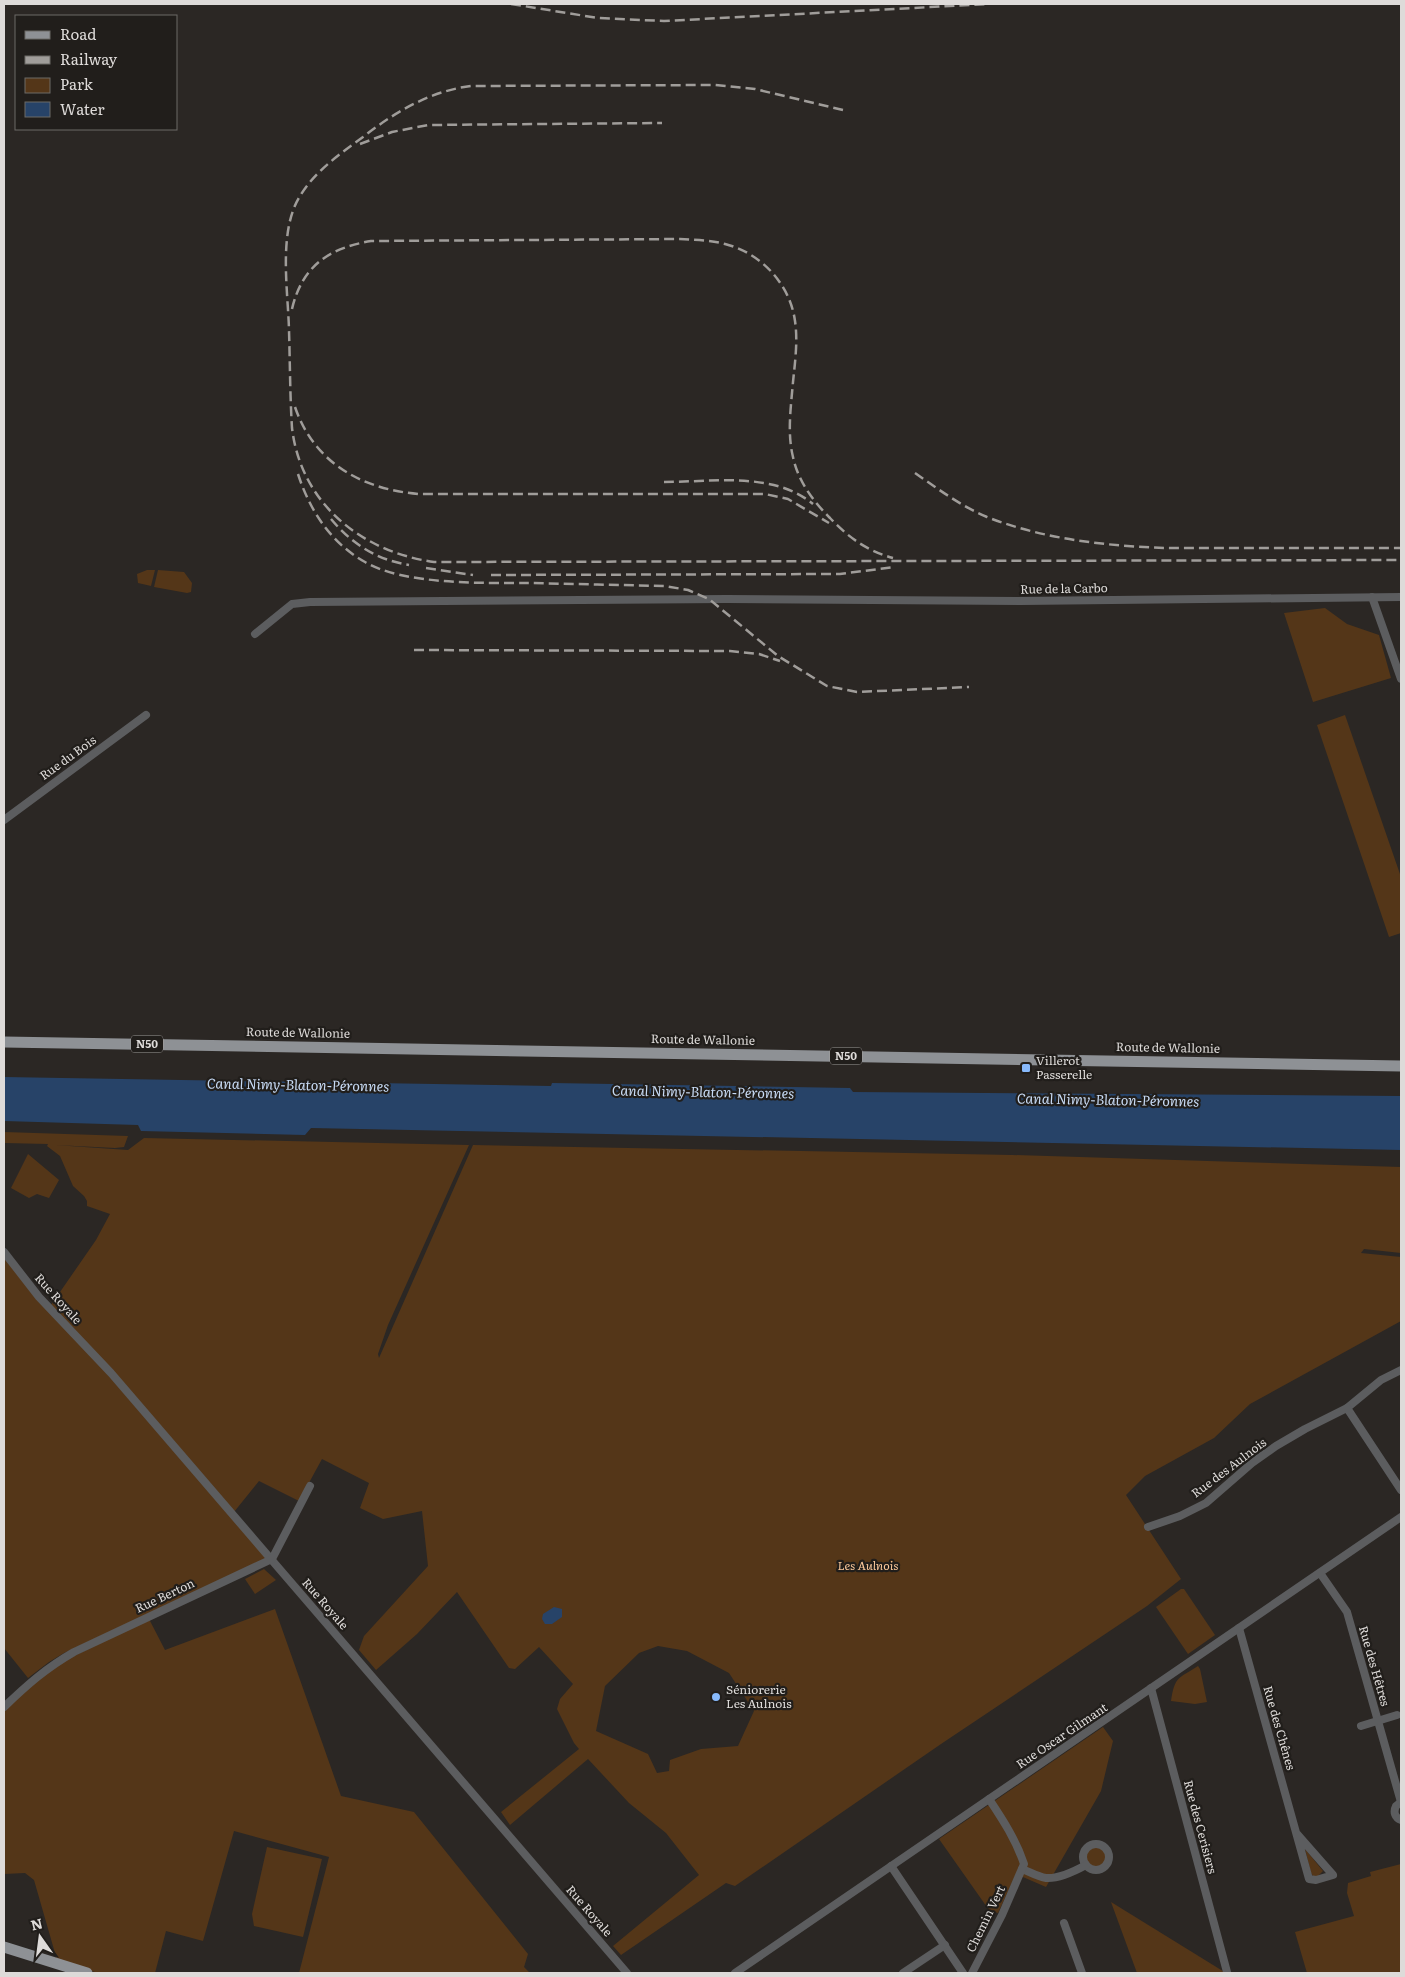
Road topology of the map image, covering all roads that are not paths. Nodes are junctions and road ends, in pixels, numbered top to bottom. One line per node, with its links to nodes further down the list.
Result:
1 (1372, 597): 2 (street, Rue de la Carbo); 3 (street, Rue de la Carbo); 4 (street)
2 (1401, 597)
3 (255, 634)
4 (1401, 679)
5 (146, 715): 6 (street, Rue du Bois)
6 (4, 820)
7 (4, 1042): 8 (main road, Route de Wallonie / N50)
8 (1401, 1066)
9 (4, 1252): 16 (street, Rue Royale)
10 (1401, 1370): 11 (street, Rue des Aulnois)
11 (1347, 1408): 13 (street); 15 (street, Rue des Aulnois)
12 (310, 1486): 16 (street)
13 (1401, 1490)
14 (1401, 1517): 17 (street, Rue Oscar Gilmant)
15 (1148, 1527)
16 (272, 1559): 20 (street, Rue Berton); 36 (street, Rue Royale)
17 (1320, 1573): 18 (street, Rue Oscar Gilmant); 22 (street, Rue des Hêtres)
18 (1239, 1628): 19 (street, Rue Oscar Gilmant); 27 (street, Rue des Chênes)
19 (1151, 1688): 24 (street, Rue Oscar Gilmant); 34 (street, Rue des Cerisiers)
20 (4, 1707)
21 (1397, 1715): 22 (street)
22 (1378, 1721): 23 (street); 25 (street, Rue des Hêtres)
23 (1361, 1726)
24 (990, 1799): 29 (street, Rue Oscar Gilmant); 30 (street)
25 (1401, 1802): 26 (street, Rue des Hêtres)
26 (1401, 1820)
27 (1296, 1834): 27 (street, Rue des Chênes)
28 (1086, 1865): 30 (street)
29 (891, 1866): 32 (street); 37 (street, Rue Oscar Gilmant)
30 (1021, 1872): 40 (street, Chemin Vert)
31 (1064, 1923): 41 (street)
32 (945, 1945): 38 (street); 39 (street)
33 (4, 1947): 35 (main road)
34 (1227, 1972)
35 (87, 1973)
36 (627, 1973)
37 (735, 1973)
38 (904, 1973)
39 (963, 1973)
40 (972, 1973)
41 (1082, 1973)

